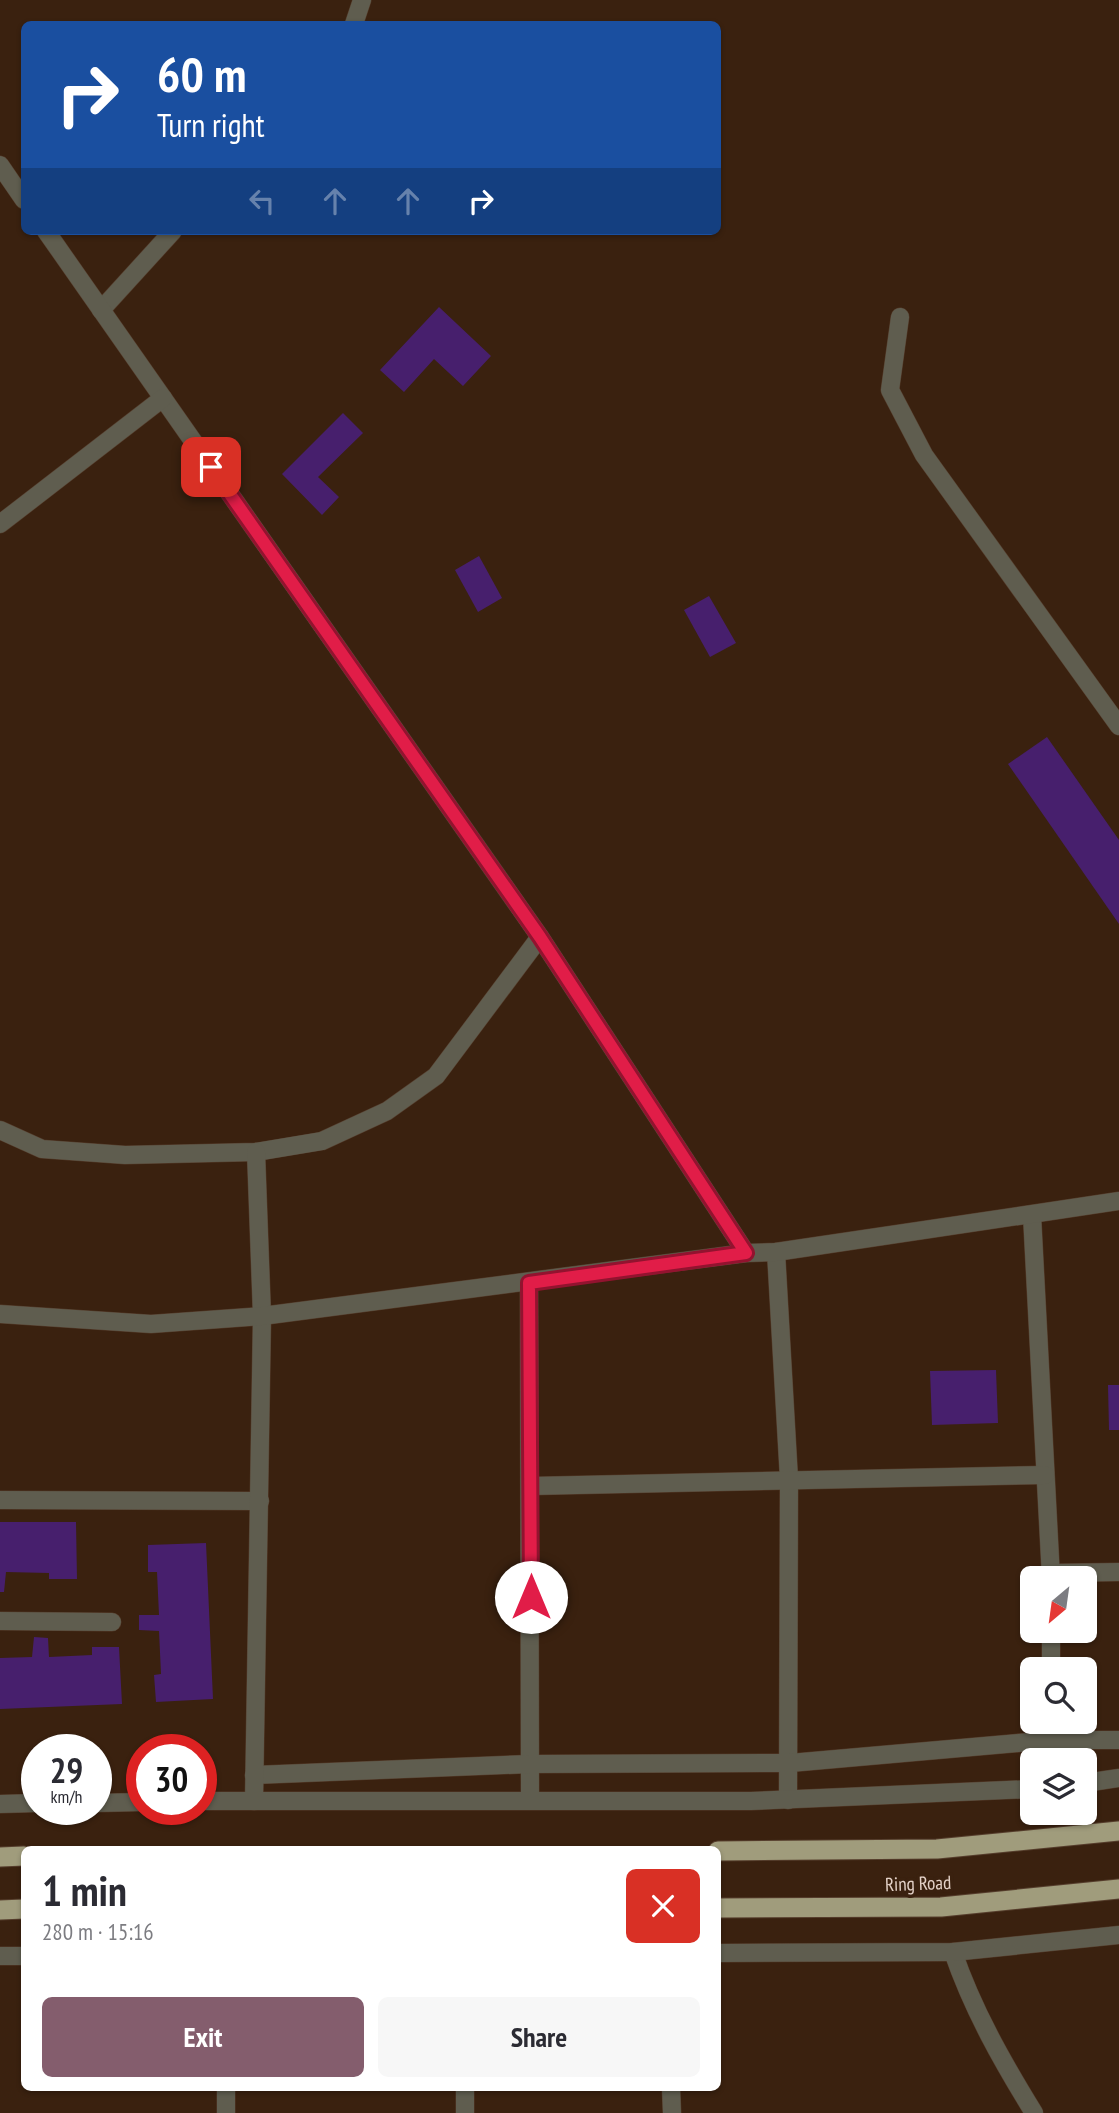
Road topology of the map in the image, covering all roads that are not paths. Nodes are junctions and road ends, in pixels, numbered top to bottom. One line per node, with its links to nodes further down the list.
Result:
1 (362, 0): 2 (street)
2 (355, 21)
3 (0, 165): 4 (street)
4 (21, 196)
5 (49, 235): 7 (street)
6 (169, 235): 7 (street)
7 (102, 310): 9 (street)
8 (900, 317): 11 (street)
9 (163, 398): 10 (street); 12 (street)
10 (0, 524)
11 (1119, 726)
12 (540, 937): 14 (street); 18 (street)
13 (0, 1130): 14 (street)
14 (256, 1152): 21 (street)
15 (1119, 1201): 16 (street)
16 (1032, 1216): 17 (street); 22 (street)
17 (776, 1252): 18 (street); 23 (street)
18 (746, 1253): 19 (street)
19 (529, 1283): 21 (street); 24 (street)
20 (0, 1314): 21 (street)
21 (262, 1316): 26 (street)
22 (1045, 1475): 23 (street); 27 (street)
23 (789, 1479): 24 (street); 36 (street)
24 (531, 1486): 37 (street)
25 (0, 1500): 26 (street)
26 (260, 1501): 38 (street)
27 (1050, 1566)
28 (1119, 1572): 29 (street)
29 (1097, 1573)
30 (0, 1621): 31 (street)
31 (112, 1622)
32 (1052, 1734): 33 (street)
33 (1052, 1740): 34 (street); 35 (street); 36 (street)
34 (1119, 1740)
35 (1052, 1748)
36 (790, 1763): 37 (street); 43 (street)
37 (530, 1764): 38 (street); 42 (street)
38 (254, 1774): 45 (street)
39 (1119, 1778): 40 (street)
40 (1097, 1781)
41 (1020, 1790): 43 (street)
42 (530, 1800): 43 (street); 45 (street)
43 (788, 1800)
44 (217, 1801): 45 (street)
45 (254, 1801)
46 (21, 1803): 47 (street)
47 (0, 1804)
48 (1119, 1831): 49 (highway, Ring Road)
49 (721, 1851)
50 (21, 1856): 51 (highway)
51 (0, 1857)
52 (1119, 1889): 53 (highway, Ring Road)
53 (721, 1908)
54 (21, 1909): 55 (highway)
55 (0, 1910)
56 (1119, 1935): 57 (street)
57 (953, 1952): 58 (street); 67 (street)
58 (721, 1953)
59 (21, 1955): 60 (street)
60 (0, 1956)
61 (226, 2091): 64 (street)
62 (465, 2091): 65 (street)
63 (671, 2091): 66 (street)
64 (226, 2113)
65 (465, 2113)
66 (672, 2113)
67 (1034, 2113)

